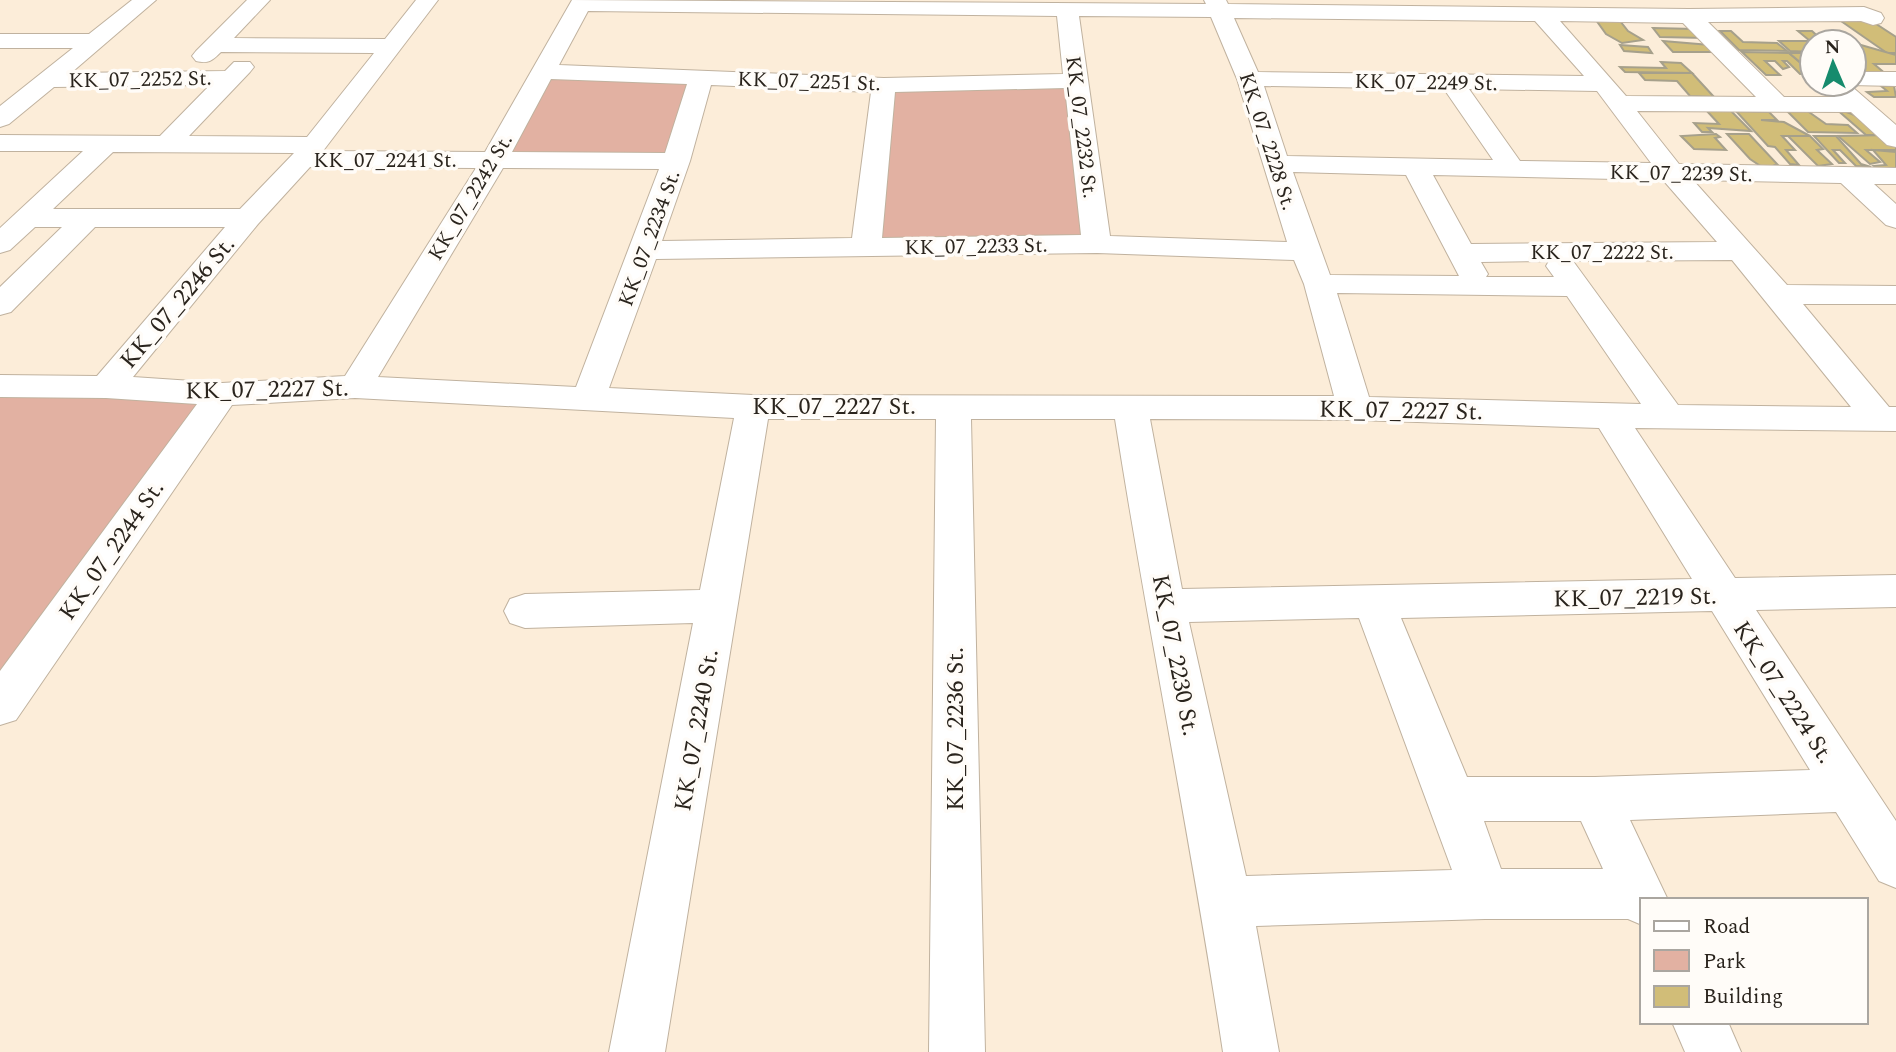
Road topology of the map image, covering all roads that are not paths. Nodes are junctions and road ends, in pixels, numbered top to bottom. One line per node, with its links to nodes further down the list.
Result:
1 (145, 0): 11 (street, KK_07_2252 St.)
2 (259, 0): 12 (street)
3 (427, 0): 14 (street, KK_07_2246 St.)
4 (1849, 0): 9 (street)
5 (582, 2): 7 (street); 15 (street, KK_07_2242 St.)
6 (1218, 6): 7 (street); 8 (street); 21 (street, KK_07_2228 St.)
7 (1067, 10): 25 (street, KK_07_2232 St.)
8 (1542, 15): 9 (street); 28 (street)
9 (1689, 16): 18 (street)
10 (0, 41): 11 (street, KK_07_2252 St.)
11 (96, 41): 24 (street, KK_07_2252 St.)
12 (217, 45): 13 (street); 20 (street)
13 (262, 45): 14 (street); 17 (street)
14 (388, 46): 37 (street, KK_07_2246 St.)
15 (542, 71): 16 (street, KK_07_2251 St.); 38 (street, KK_07_2242 St.)
16 (701, 77): 27 (street, KK_07_2251 St.); 39 (street, KK_07_2234 St.)
17 (232, 78): 20 (street, KK_07_2252 St.); 35 (street)
18 (1751, 78): 19 (street); 30 (street)
19 (1788, 78)
20 (179, 79): 24 (street, KK_07_2252 St.)
21 (1249, 79): 26 (street, KK_07_2249 St.); 40 (street, KK_07_2228 St.)
22 (1868, 79): 23 (street)
23 (1896, 79)
24 (48, 80): 32 (street, KK_07_2252 St.)
25 (1077, 81): 27 (street, KK_07_2251 St.); 51 (street, KK_07_2232 St.)
26 (1451, 83): 28 (street, KK_07_2249 St.); 42 (street)
27 (884, 85): 52 (street)
28 (1611, 94): 30 (street); 43 (street)
29 (1850, 98): 31 (street)
30 (1778, 104): 31 (street)
31 (1859, 106): 33 (street)
32 (0, 119)
33 (1896, 139)
34 (0, 142): 36 (street, KK_07_2241 St.)
35 (168, 143): 36 (street, KK_07_2241 St.); 37 (street, KK_07_2241 St.)
36 (107, 144): 46 (street)
37 (308, 152): 38 (street, KK_07_2241 St.); 47 (street, KK_07_2246 St.)
38 (494, 160): 39 (street, KK_07_2241 St.); 68 (street, KK_07_2242 St.)
39 (677, 161): 53 (street, KK_07_2234 St.)
40 (1276, 164): 41 (street, KK_07_2239 St.); 55 (street, KK_07_2228 St.)
41 (1415, 167): 42 (street, KK_07_2239 St.); 56 (street)
42 (1513, 170): 43 (street, KK_07_2239 St.)
43 (1672, 173): 44 (street, KK_07_2239 St.); 54 (street)
44 (1849, 176): 45 (street, KK_07_2239 St.); 48 (street)
45 (1896, 176)
46 (27, 218): 49 (street, KK_07_2246 St.); 50 (street)
47 (248, 218): 49 (street, KK_07_2246 St.); 67 (street, KK_07_2246 St.)
48 (1896, 219)
49 (85, 220): 59 (street)
50 (0, 244)
51 (1097, 244): 52 (street, KK_07_2233 St.); 55 (street, KK_07_2233 St.)
52 (866, 248): 53 (street, KK_07_2233 St.)
53 (646, 250): 70 (street, KK_07_2234 St.)
54 (1740, 251): 57 (street, KK_07_2222 St.); 63 (street)
55 (1305, 252): 60 (street, KK_07_2228 St.)
56 (1464, 253): 57 (street, KK_07_2222 St.); 61 (street)
57 (1553, 253): 62 (street)
58 (0, 271): 59 (street)
59 (34, 271): 65 (street)
60 (1319, 284): 61 (street); 74 (street, KK_07_2228 St.)
61 (1479, 286): 62 (street)
62 (1574, 287): 76 (street)
63 (1778, 294): 64 (street); 77 (street)
64 (1896, 295)
65 (0, 304)
66 (0, 386): 67 (street, KK_07_2227 St.)
67 (106, 387): 69 (street, KK_07_2227 St.)
68 (355, 387): 69 (street, KK_07_2227 St.); 70 (street, KK_07_2227 St.)
69 (222, 394): 84 (street, KK_07_2244 St.)
70 (589, 397): 72 (street, KK_07_2227 St.)
71 (953, 406): 72 (street, KK_07_2227 St.); 73 (street, KK_07_2227 St.); 94 (street, KK_07_2236 St.)
72 (753, 407): 81 (street, KK_07_2240 St.)
73 (1131, 408): 74 (street, KK_07_2227 St.); 82 (street, KK_07_2230 St.)
74 (1355, 408): 75 (street, KK_07_2227 St.)
75 (1609, 416): 76 (street, KK_07_2227 St.); 79 (street, KK_07_2224 St.)
76 (1668, 417): 77 (street, KK_07_2227 St.)
77 (1888, 419)
78 (1896, 591): 79 (street, KK_07_2219 St.)
79 (1721, 595): 80 (street, KK_07_2219 St.); 85 (street, KK_07_2224 St.)
80 (1374, 603): 82 (street, KK_07_2219 St.); 86 (street)
81 (718, 606): 83 (street); 93 (street, KK_07_2240 St.)
82 (1165, 606): 91 (street, KK_07_2230 St.)
83 (525, 611)
84 (0, 706)
85 (1847, 790): 87 (street, KK_07_2224 St.); 88 (street, KK_07_2224 St.)
86 (1452, 799): 87 (street, KK_07_2224 St.); 89 (street)
87 (1595, 799): 90 (street)
88 (1896, 864)
89 (1485, 894): 90 (street); 91 (street)
90 (1642, 897)
91 (1226, 902): 95 (street, KK_07_2230 St.)
92 (1700, 1024): 96 (street)
93 (637, 1052)
94 (957, 1052)
95 (1251, 1052)
96 (1713, 1052)

